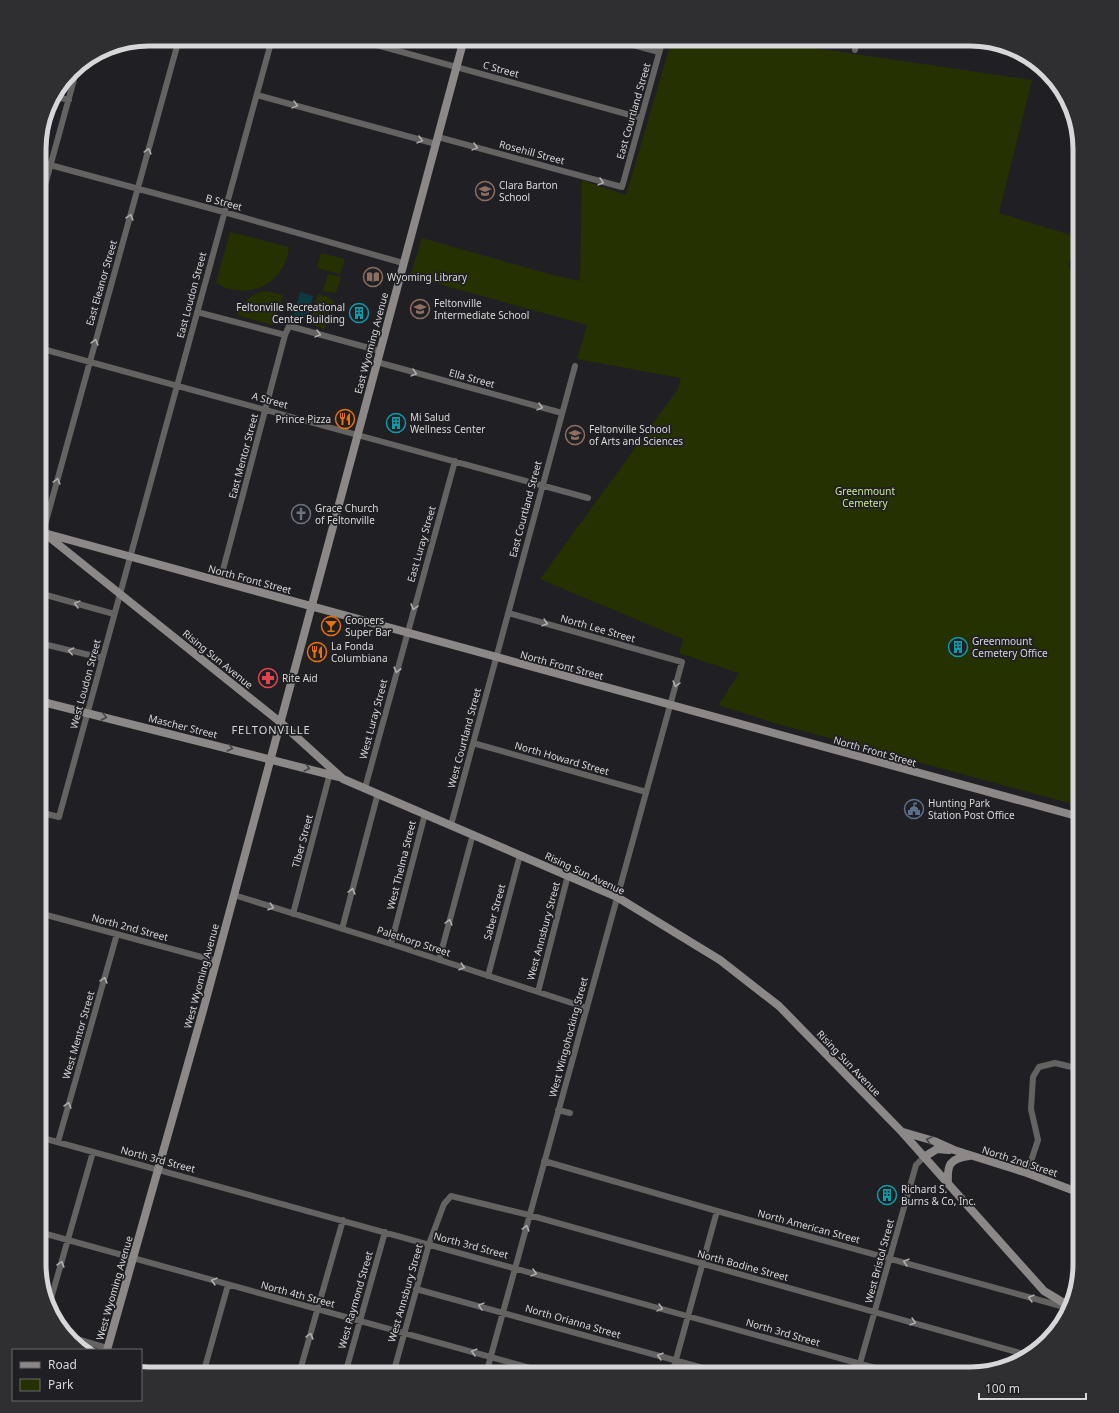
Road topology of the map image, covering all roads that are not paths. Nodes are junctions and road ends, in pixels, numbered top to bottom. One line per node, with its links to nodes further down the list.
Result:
1 (177, 46): 21 (street, East Eleanor Street, one-way to 1)
2 (270, 46): 12 (street, East Loudon Street)
3 (379, 46): 10 (street, C Street)
4 (462, 46): 10 (street, East Wyoming Avenue)
5 (637, 46): 9 (street)
6 (661, 46): 9 (street, East Courtland Street)
7 (855, 46): 8 (street)
8 (854, 50)
9 (659, 52): 15 (street, East Courtland Street)
10 (456, 68): 15 (street, C Street); 16 (street, East Wyoming Avenue)
11 (75, 77): 14 (street)
12 (258, 95): 16 (street, Rosehill Street, one-way to 16); 22 (street, East Loudon Street)
13 (60, 98): 14 (street)
14 (69, 100): 18 (street)
15 (641, 118): 20 (street, East Courtland Street)
16 (437, 140): 20 (street, Rosehill Street, one-way to 20); 23 (street, East Wyoming Avenue)
17 (46, 164): 18 (street, B Street)
18 (51, 165): 19 (street); 21 (street, B Street)
19 (46, 182)
20 (622, 187)
21 (138, 189): 22 (street, B Street); 28 (street, East Eleanor Street, one-way to 21)
22 (224, 212): 23 (street, B Street); 24 (street, East Loudon Street)
23 (403, 263): 27 (street, East Wyoming Avenue)
24 (197, 312): 25 (street); 31 (street, East Loudon Street)
25 (285, 335): 27 (street, one-way to 27); 32 (street, East Mentor Street)
26 (46, 350): 28 (street, A Street)
27 (380, 351): 29 (street, East Wyoming Avenue)
28 (89, 362): 31 (street, A Street); 38 (street, East Eleanor Street, one-way to 28)
29 (377, 362): 33 (street, Ella Street, one-way to 33); 34 (street, East Wyoming Avenue)
30 (575, 366): 33 (street, East Courtland Street)
31 (178, 386): 32 (street, A Street); 41 (street, East Loudon Street)
32 (265, 409): 34 (street, A Street); 42 (street, East Mentor Street)
33 (562, 413): 36 (street, East Courtland Street)
34 (357, 435): 35 (street, A Street); 45 (street, East Wyoming Avenue)
35 (455, 461): 36 (street, A Street); 48 (street, East Luray Street, one-way to 48)
36 (542, 485): 37 (street, A Street); 46 (street, East Courtland Street)
37 (588, 498)
38 (46, 510)
39 (46, 533): 41 (street, North Front Street)
40 (46, 536): 43 (street, Rising Sun Avenue)
41 (131, 557): 42 (street, North Front Street); 43 (street, West Loudon Street)
42 (220, 581): 45 (street, North Front Street)
43 (121, 593): 47 (street, West Loudon Street); 56 (street, Rising Sun Avenue)
44 (46, 595): 47 (street, one-way to 44)
45 (311, 606): 48 (street, North Front Street); 56 (street, West Wyoming Avenue)
46 (508, 613): 50 (street, East Courtland Street); 52 (street, North Lee Street, one-way to 52)
47 (114, 614): 51 (street, West Loudon Street)
48 (407, 633): 50 (street, North Front Street); 61 (street, West Luray Street, one-way to 61)
49 (46, 645): 51 (street, one-way to 49)
50 (496, 657): 54 (street, North Front Street); 57 (street, West Courtland Street)
51 (102, 658): 55 (street, West Loudon Street)
52 (682, 662): 54 (street, West Wingohocking Street, one-way to 54)
53 (46, 703): 55 (street, Mascher Street)
54 (670, 705): 62 (street, West Wingohocking Street); 66 (street, North Front Street)
55 (88, 713): 58 (street, Mascher Street, one-way to 58); 64 (street, West Loudon Street)
56 (280, 722): 58 (street, West Wyoming Avenue); 60 (street, Rising Sun Avenue)
57 (473, 743): 62 (street, North Howard Street); 67 (street, West Courtland Street)
58 (270, 758): 59 (street, Mascher Street, one-way to 59); 71 (street, West Wyoming Avenue)
59 (330, 773): 60 (street, Mascher Street); 73 (street, Tiber Street)
60 (344, 779): 61 (street, Rising Sun Avenue)
61 (365, 788): 63 (street, Rising Sun Avenue)
62 (646, 792): 72 (street, West Wingohocking Street)
63 (378, 793): 65 (street, Rising Sun Avenue); 75 (street, one-way to 63)
64 (46, 814)
65 (425, 814): 67 (street, Rising Sun Avenue); 77 (street, West Thelma Street)
66 (1073, 815)
67 (451, 825): 68 (street, Rising Sun Avenue)
68 (473, 834): 69 (street, Rising Sun Avenue); 78 (street, one-way to 68)
69 (520, 854): 70 (street, Rising Sun Avenue); 80 (street, Saber Street)
70 (568, 875): 72 (street, Rising Sun Avenue); 81 (street, West Annsbury Street)
71 (234, 895): 73 (street, Palethorp Street, one-way to 73); 79 (street, West Wyoming Avenue)
72 (617, 897): 82 (street, West Wingohocking Street); 86 (street, Rising Sun Avenue)
73 (293, 914): 75 (street, Palethorp Street)
74 (46, 915): 76 (street, North 2nd Street)
75 (342, 928): 77 (street, Palethorp Street)
76 (117, 934): 79 (street, North 2nd Street); 88 (street, West Mentor Street, one-way to 76)
77 (391, 944): 78 (street, Palethorp Street)
78 (439, 960): 80 (street, Palethorp Street, one-way to 80)
79 (216, 961): 94 (street, West Wyoming Avenue)
80 (488, 976): 81 (street, Palethorp Street)
81 (538, 992): 82 (street, Palethorp Street)
82 (586, 1008): 84 (street, West Wingohocking Street)
83 (1073, 1067): 95 (street)
84 (558, 1110): 85 (street); 93 (street, West Wingohocking Street)
85 (570, 1113)
86 (902, 1132): 89 (street, North 2nd Street, one-way to 86); 92 (street, Rising Sun Avenue)
87 (46, 1139): 88 (street, North 3rd Street)
88 (58, 1142): 90 (street, North 3rd Street)
89 (954, 1150): 91 (street, North 2nd Street); 92 (street, North 2nd Street)
90 (93, 1152): 94 (street, North 3rd Street); 104 (street)
91 (970, 1156): 95 (street, North 2nd Street); 96 (street)
92 (924, 1157): 96 (street, Rising Sun Avenue); 107 (street, West Bristol Street)
93 (544, 1161): 99 (street, North American Street); 100 (street, West Wingohocking Street)
94 (157, 1170): 101 (street, North 3rd Street); 106 (street, West Wyoming Avenue)
95 (1027, 1173): 97 (street, North 2nd Street)
96 (948, 1183): 113 (street, Rising Sun Avenue)
97 (1073, 1189)
98 (450, 1196): 100 (street, North Bodine Street); 105 (street, West Annsbury Street)
99 (717, 1211): 107 (street, North American Street); 108 (street)
100 (529, 1215): 108 (street, North Bodine Street); 109 (street, West Wingohocking Street, one-way to 100)
101 (343, 1220): 102 (street, North 3rd Street); 115 (street)
102 (385, 1232): 105 (street, North 3rd Street); 119 (street, West Raymond Street)
103 (46, 1234): 104 (street, North 4th Street)
104 (68, 1240): 106 (street, North 4th Street); 112 (street, one-way to 104)
105 (429, 1244): 109 (street, North 3rd Street); 111 (street, West Annsbury Street)
106 (133, 1258): 110 (street, North 4th Street, one-way to 106); 122 (street, West Wyoming Avenue)
107 (890, 1258): 114 (street, North American Street, one-way to 107); 116 (street, West Bristol Street)
108 (702, 1264): 116 (street, North Bodine Street); 118 (street)
109 (515, 1268): 117 (street, West Wingohocking Street); 118 (street, North 3rd Street, one-way to 118)
110 (228, 1285): 115 (street, North 4th Street); 127 (street)
111 (416, 1289): 117 (street, North Orianna Street, one-way to 111); 120 (street, West Annsbury Street)
112 (51, 1297)
113 (1065, 1304)
114 (1064, 1306)
115 (318, 1309): 119 (street, North 4th Street); 128 (street, one-way to 115)
116 (876, 1311): 123 (street, North Bodine Street, one-way to 123); 126 (street, West Bristol Street)
117 (503, 1312): 124 (street, West Wingohocking Street); 125 (street, North Orianna Street, one-way to 117)
118 (688, 1316): 125 (street); 126 (street, North 3rd Street)
119 (360, 1321): 120 (street, North 4th Street); 129 (street, West Raymond Street)
120 (404, 1333): 124 (street, North 4th Street, one-way to 120); 130 (street, West Annsbury Street)
121 (79, 1340): 122 (street)
122 (107, 1349)
123 (1021, 1353)
124 (490, 1357): 131 (street, West Wingohocking Street); 132 (street, North 4th Street)
125 (676, 1360): 133 (street); 134 (street, North Orianna Street)
126 (860, 1364): 135 (street, West Bristol Street); 136 (street, North 3rd Street)
127 (205, 1367)
128 (302, 1367)
129 (347, 1367)
130 (395, 1367)
131 (488, 1367)
132 (526, 1367)
133 (674, 1367)
134 (700, 1367)
135 (859, 1367)
136 (871, 1367)

